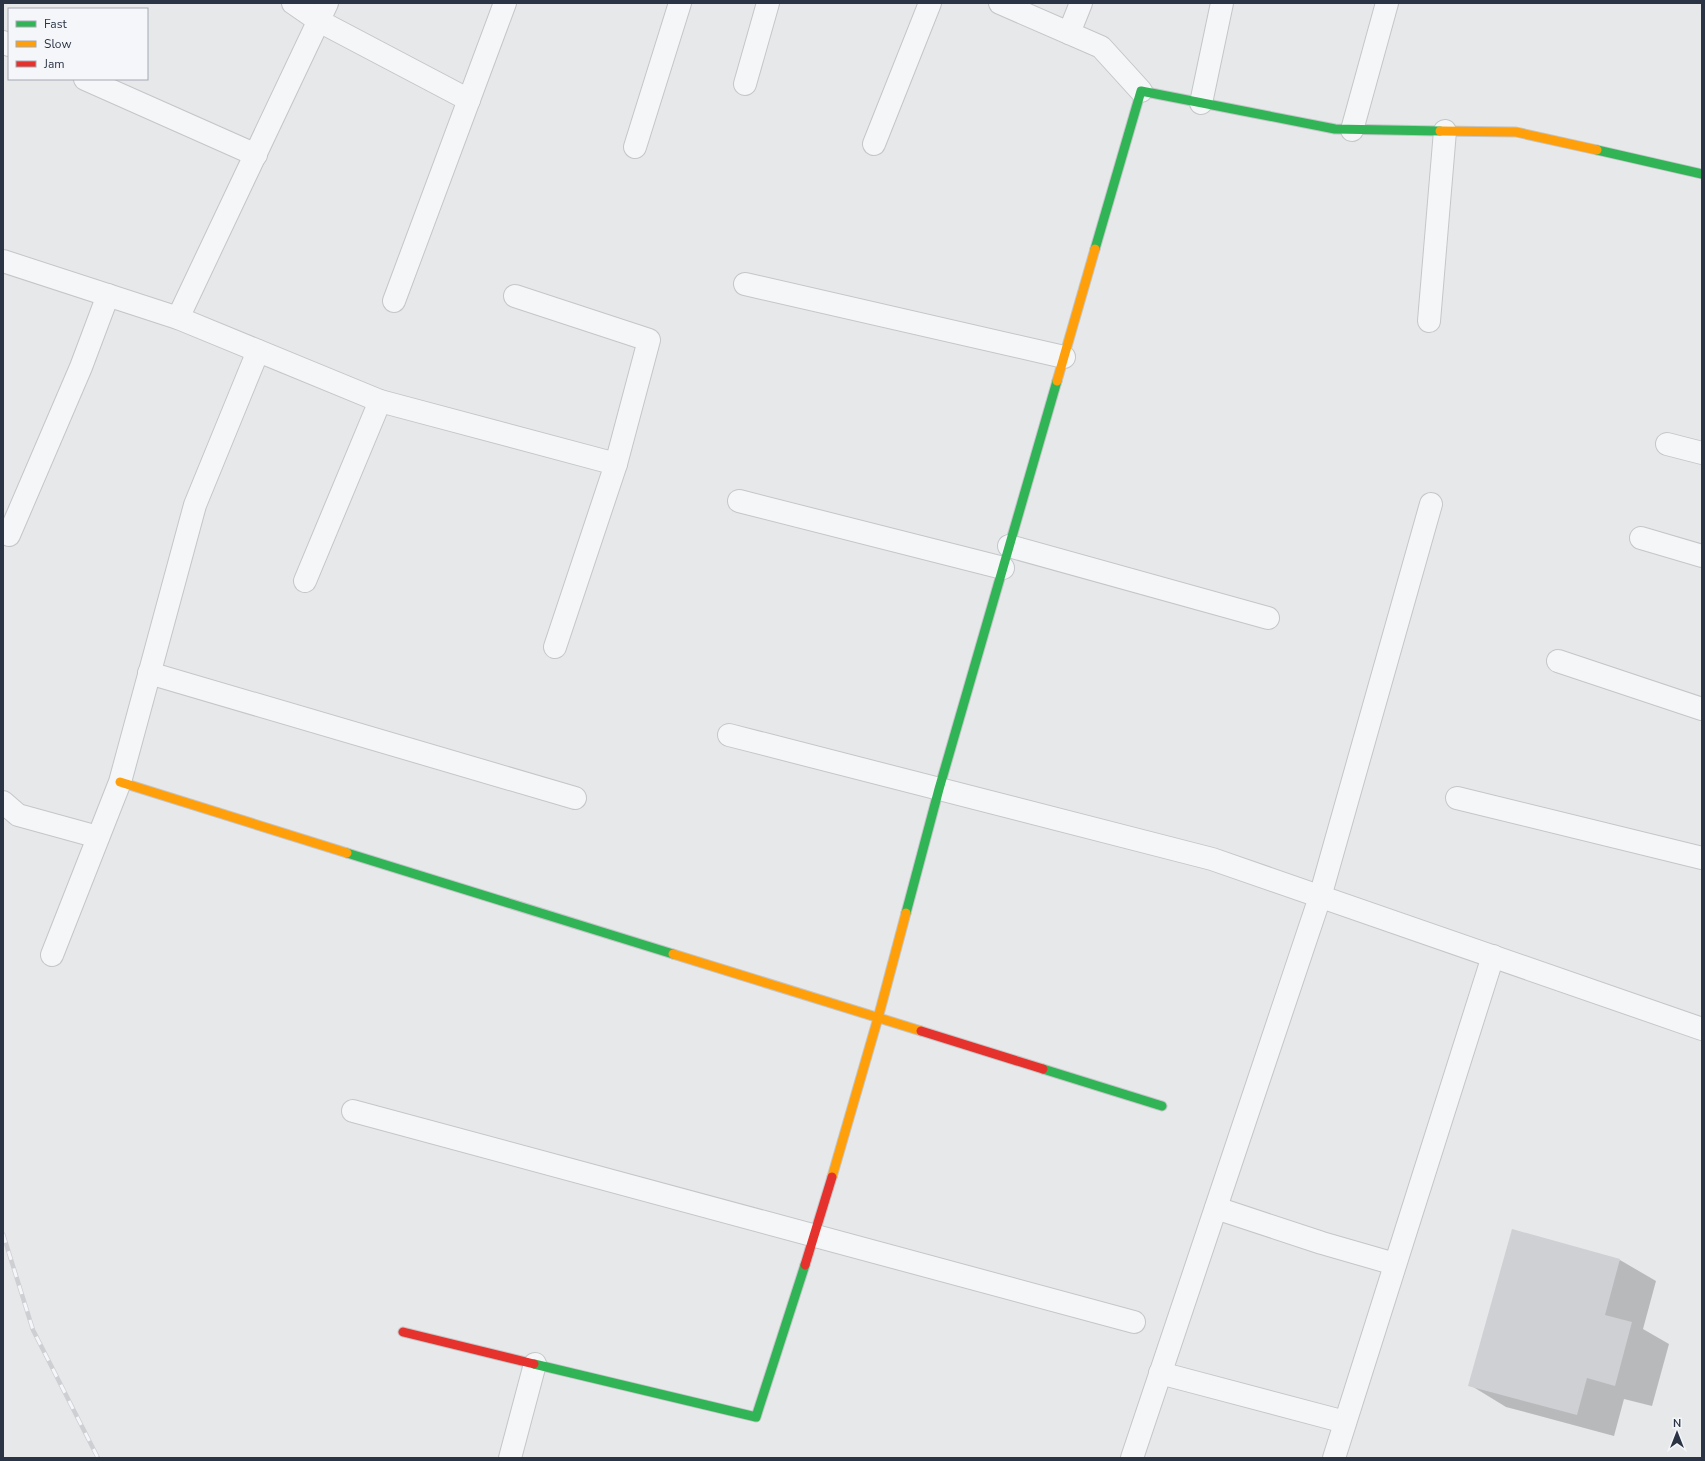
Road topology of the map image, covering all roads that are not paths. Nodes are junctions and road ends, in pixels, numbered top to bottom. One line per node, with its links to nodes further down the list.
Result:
1 (293, 3): 10 (street)
2 (505, 3): 15 (street)
3 (680, 3): 20 (street)
4 (768, 3): 13 (street)
5 (930, 3): 19 (street)
6 (1000, 3): 11 (street)
7 (1081, 3): 11 (street)
8 (1222, 3): 16 (street)
9 (1387, 3): 17 (street)
10 (323, 12): 15 (street); 21 (street)
11 (1069, 33): 14 (street)
12 (87, 80): 21 (street)
13 (745, 84)
14 (1141, 91): 16 (street); 31 (street)
15 (469, 100): 27 (street)
16 (1201, 103): 17 (street)
17 (1352, 130): 18 (street)
18 (1445, 131): 22 (street); 29 (street)
19 (874, 144)
20 (635, 147)
21 (256, 155): 28 (street)
22 (1702, 174)
23 (3, 261): 25 (street)
24 (745, 284): 31 (street)
25 (108, 295): 28 (street); 38 (street)
26 (515, 296): 35 (street)
27 (394, 301)
28 (178, 318): 30 (street)
29 (1429, 321)
30 (258, 351): 32 (street); 47 (street)
31 (1064, 357): 40 (street)
32 (380, 401): 35 (street); 43 (street)
33 (1667, 444): 34 (street)
34 (1702, 453)
35 (616, 464): 45 (street)
36 (739, 501): 42 (street)
37 (1432, 504): 57 (street)
38 (9, 535)
39 (1642, 538): 41 (street)
40 (1009, 546): 42 (street); 44 (street)
41 (1702, 556)
42 (1003, 568): 51 (street)
43 (305, 581)
44 (1268, 618)
45 (555, 647)
46 (1558, 661): 48 (street)
47 (149, 673): 50 (street); 52 (street)
48 (1702, 709)
49 (729, 735): 51 (street)
50 (120, 782): 55 (street); 60 (street)
51 (939, 789): 57 (street); 60 (street)
52 (575, 798)
53 (1457, 798): 56 (street)
54 (3, 802): 55 (street)
55 (98, 837): 58 (street)
56 (1702, 858)
57 (1320, 897): 59 (street); 64 (street)
58 (52, 955)
59 (1493, 956): 61 (street); 66 (street)
60 (878, 1018): 62 (street); 65 (street)
61 (1702, 1029)
62 (1162, 1106)
63 (353, 1111): 65 (street)
64 (1216, 1208): 66 (street); 70 (street)
65 (815, 1236): 67 (street); 69 (street)
66 (1395, 1264): 71 (street)
67 (1134, 1322)
68 (403, 1332): 69 (street)
69 (535, 1364): 72 (street)
70 (1160, 1373): 71 (street); 73 (street)
71 (1345, 1422): 74 (street)
72 (510, 1458)
73 (1132, 1458)
74 (1334, 1458)

